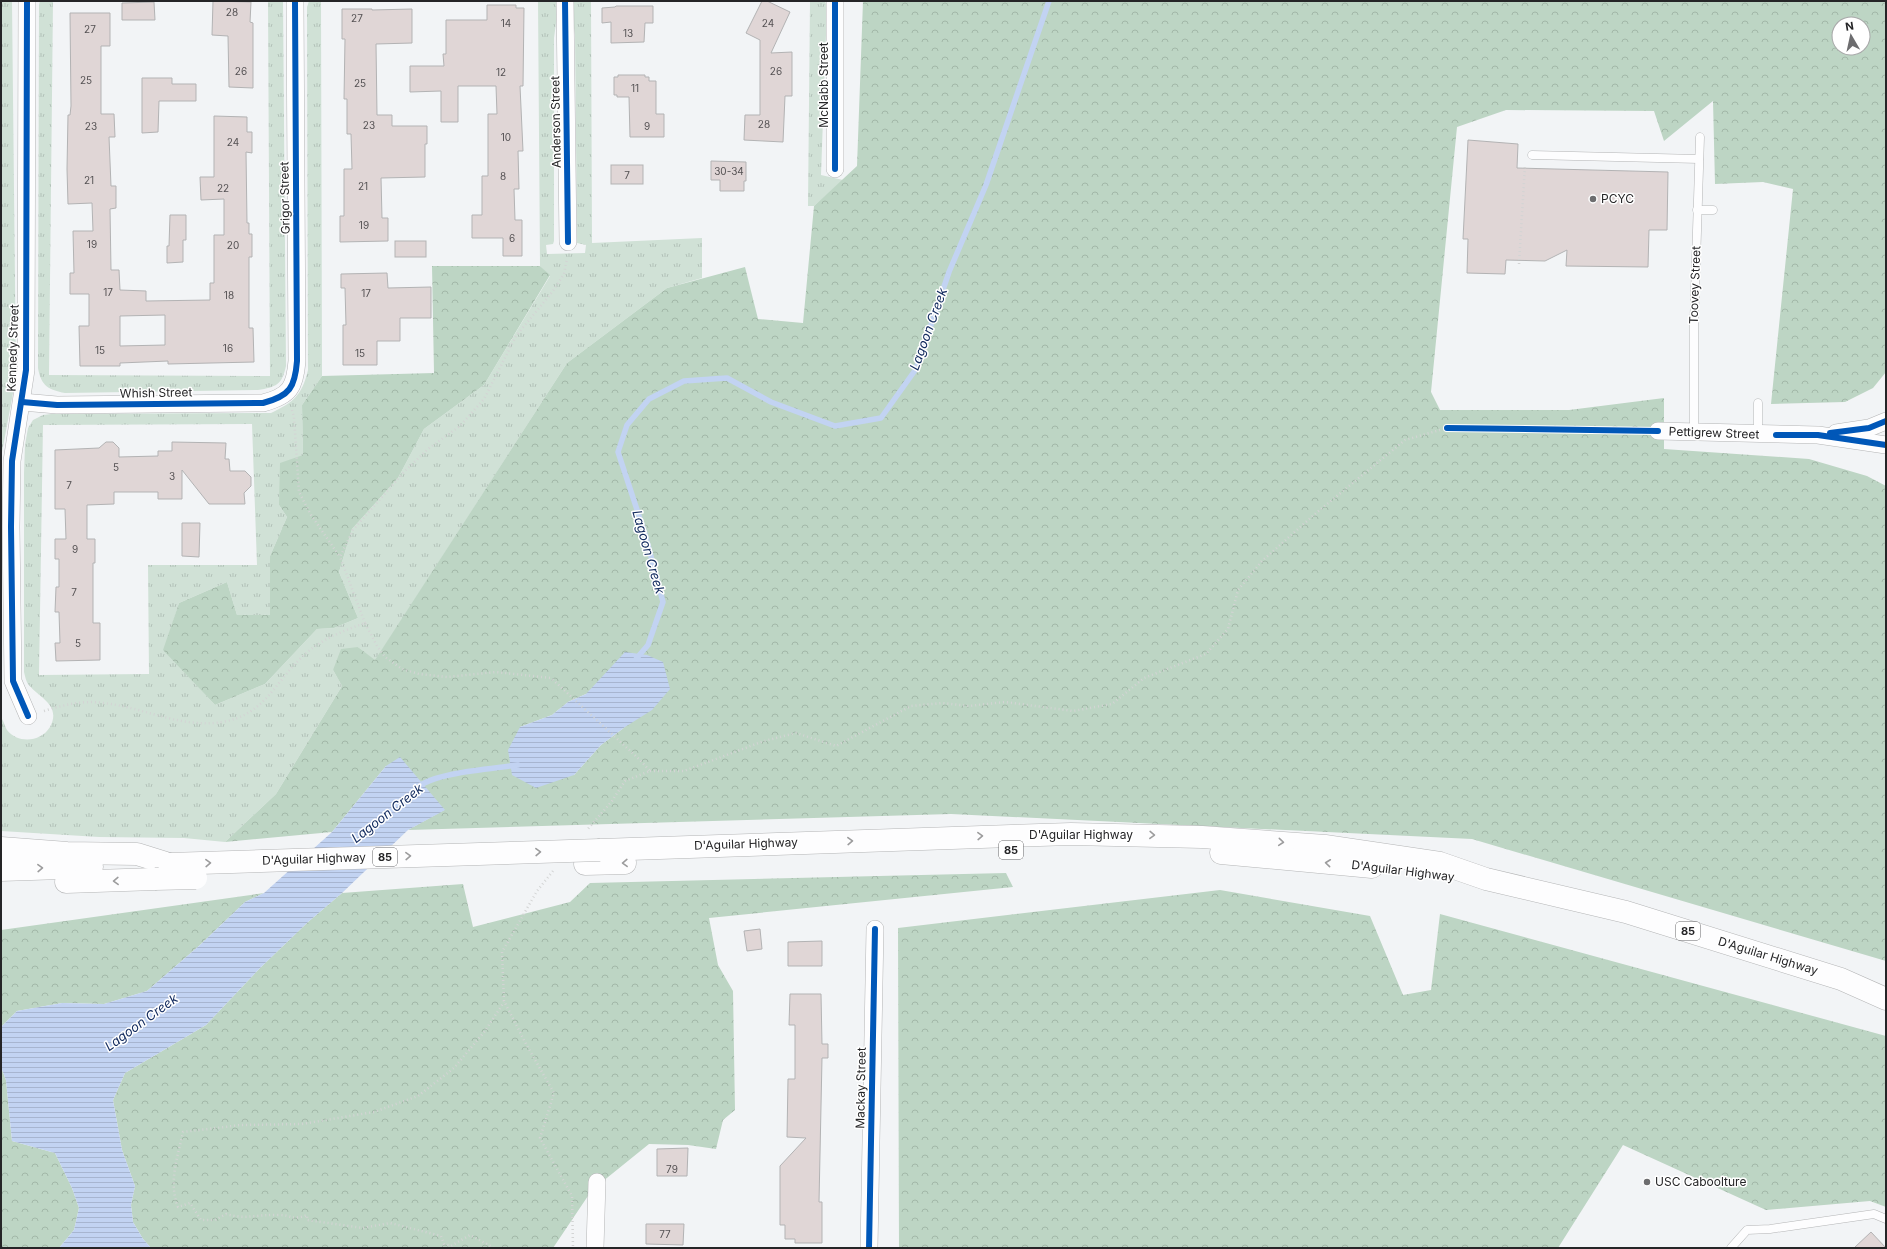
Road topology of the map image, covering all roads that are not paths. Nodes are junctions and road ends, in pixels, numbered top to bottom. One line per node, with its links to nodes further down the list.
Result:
1 (27, 1): 13 (street, Kennedy Street)
2 (295, 1): 12 (street, Grigor Street)
3 (564, 1): 11 (street, Anderson Street)
4 (835, 1): 8 (street, McNabb Street)
5 (1700, 137): 7 (lane, Toovey Street)
6 (1532, 154): 7 (lane)
7 (1699, 159): 9 (lane, Toovey Street)
8 (835, 169)
9 (1697, 210): 10 (lane); 17 (lane, Toovey Street)
10 (1713, 210)
11 (568, 242)
12 (287, 393): 13 (street, Whish Street)
13 (22, 402): 21 (street, Kennedy Street)
14 (1758, 403): 18 (lane)
15 (1886, 422): 19 (street, Pettigrew Street)
16 (1658, 431): 17 (street, Pettigrew Street)
17 (1694, 432): 18 (street, Pettigrew Street)
18 (1758, 435): 19 (street, Pettigrew Street)
19 (1818, 435): 20 (street, Pettigrew Street)
20 (1886, 445)
21 (28, 716)
22 (1, 848): 24 (highway)
23 (1, 870): 24 (highway, D'Aguilar Highway / 85, one-way to 24)
24 (162, 872): 25 (highway, D'Aguilar Highway / 85, one-way to 24, bridge); 25 (highway, D'Aguilar Highway / 85, one-way to 25, bridge); 26 (highway, D'Aguilar Highway / 85, one-way to 26)
25 (1486, 879): 28 (highway, D'Aguilar Highway / 85)
26 (1, 884)
27 (875, 929): 32 (street, Mackay Street)
28 (1886, 998)
29 (597, 1182): 31 (street)
30 (1886, 1219): 33 (lane)
31 (596, 1248)
32 (869, 1248)
33 (1731, 1248)

